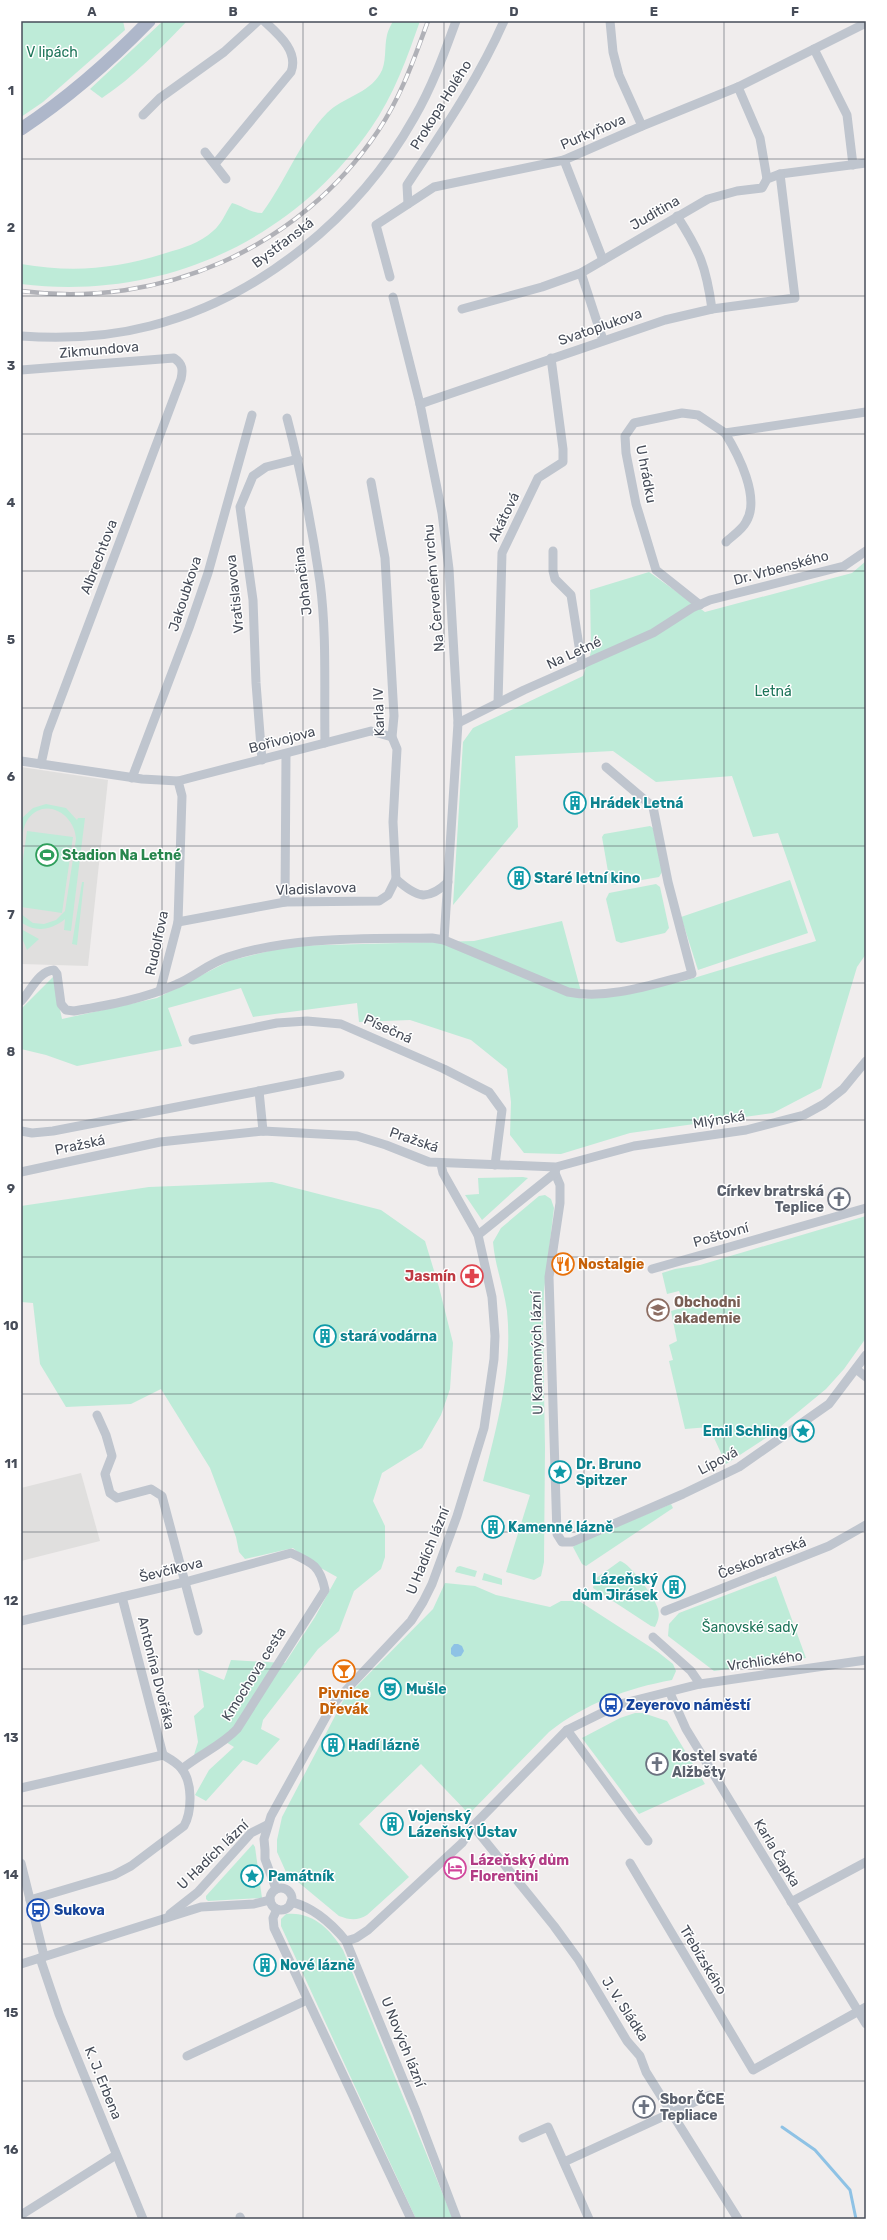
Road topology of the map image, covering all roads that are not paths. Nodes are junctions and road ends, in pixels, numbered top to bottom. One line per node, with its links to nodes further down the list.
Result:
1 (149, 21): 12 (main road)
2 (258, 21): 10 (street)
3 (264, 21): 16 (street)
4 (456, 21): 29 (street, Bystřanská)
5 (504, 21): 21 (street, Prokopa Holého)
6 (610, 21): 11 (street)
7 (866, 23): 8 (street, Purkyňova)
8 (814, 49): 9 (street, Purkyňova); 17 (street)
9 (738, 87): 11 (street, Purkyňova); 20 (street)
10 (143, 115)
11 (642, 126): 14 (street, Purkyňova)
12 (21, 129)
13 (205, 152): 16 (street)
14 (564, 160): 21 (street, Purkyňova); 23 (street)
15 (866, 163): 17 (street, Juditina)
16 (215, 164): 19 (street)
17 (854, 165): 18 (street, Juditina)
18 (780, 174): 20 (street, Juditina); 27 (street, Svatoplukova)
19 (226, 179)
20 (767, 179): 22 (street, Juditina)
21 (408, 204): 25 (street, Purkyňova)
22 (677, 216): 23 (street, Juditina); 27 (street)
23 (603, 260): 24 (street, Juditina)
24 (580, 273): 28 (street, Juditina); 30 (street)
25 (390, 277)
26 (393, 297): 34 (street, Na Červeném vrchu)
27 (712, 308): 30 (street, Svatoplukova)
28 (462, 309)
29 (21, 336)
30 (603, 340): 31 (street, Svatoplukova)
31 (551, 358): 34 (street, Svatoplukova); 46 (street, Akátová)
32 (179, 362): 33 (street, Zikmundova); 53 (street, Albrechtova)
33 (21, 370)
34 (420, 404): 47 (street, Na Červeném vrchu)
35 (866, 412): 38 (street)
36 (252, 415): 55 (street, Jakoubkova)
37 (287, 418): 39 (street, Johančina)
38 (725, 433): 41 (street); 44 (street, U hrádku)
39 (298, 459): 49 (street, Johančina); 51 (street, Vratislavova)
40 (371, 482): 48 (street, Karla IV)
41 (726, 542)
42 (553, 551): 45 (street)
43 (866, 551): 44 (street, Dr. Vrbenského)
44 (700, 605): 45 (street, Na Letné)
45 (582, 665): 46 (street, Na Letné)
46 (498, 703): 47 (street, Na Letné)
47 (458, 723): 58 (street, Na Červeném vrchu)
48 (392, 737): 49 (street, Bořivojova); 57 (street, Karla IV)
49 (325, 744): 50 (street, Bořivojova)
50 (286, 754): 51 (street, Bořivojova); 59 (street)
51 (262, 760): 56 (street, Bořivojova)
52 (21, 761): 53 (street, Bořivojova)
53 (41, 764): 55 (street, Bořivojova)
54 (606, 767): 61 (street)
55 (132, 778): 56 (street, Bořivojova)
56 (178, 781): 60 (street, Rudolfova)
57 (396, 879): 58 (street); 59 (street, Vladislavova)
58 (448, 882): 61 (street, Na Červeném vrchu)
59 (285, 902): 60 (street, Vladislavova)
60 (178, 922): 62 (street, Rudolfova)
61 (444, 940): 62 (street)
62 (160, 991): 63 (street)
63 (21, 1001)
64 (193, 1040): 71 (street, Písečná)
65 (866, 1061): 72 (street, Mlýnská)
66 (340, 1075): 67 (street, Pražská)
67 (259, 1091): 68 (street, Pražská); 69 (street)
68 (21, 1131)
69 (263, 1131): 70 (street, Pražská); 73 (street, Pražská)
70 (441, 1164): 71 (street, Pražská); 75 (street, U Hadích lázní)
71 (495, 1165): 72 (street, Pražská)
72 (555, 1170): 75 (street); 82 (street, U Kamenných lázní)
73 (21, 1172)
74 (866, 1208): 76 (street, Poštovní)
75 (478, 1235): 97 (street, U Hadích lázní)
76 (652, 1269)
77 (866, 1354): 78 (street, Lípová)
78 (856, 1369): 79 (street); 82 (street, Lípová)
79 (866, 1377)
80 (96, 1415): 84 (street)
81 (866, 1525): 86 (street, Českobratrská)
82 (557, 1534)
83 (322, 1574): 84 (street, Ševčíkova); 95 (street, Kmochova cesta)
84 (185, 1582): 85 (street, Ševčíkova); 88 (street)
85 (122, 1597): 87 (street, Ševčíkova); 94 (street, Antonína Dvořáka)
86 (665, 1611)
87 (21, 1621)
88 (198, 1630)
89 (653, 1637): 91 (street)
90 (866, 1660): 91 (street, Vrchlického)
91 (700, 1684): 92 (street, Vrchlického)
92 (670, 1693): 93 (street, Vrchlického); 107 (street, Karla Čapka)
93 (566, 1730): 98 (street); 99 (street)
94 (163, 1755): 95 (street); 96 (street)
95 (182, 1769): 104 (street)
96 (21, 1788)
97 (267, 1825): 103 (street); 109 (street, U Hadích lázní)
98 (473, 1826): 110 (street); 119 (street, J. V. Sládka)
99 (648, 1841)
100 (866, 1862): 107 (street)
101 (21, 1863): 104 (street, K. J. Erbena)
102 (630, 1863): 115 (street, Třebízského)
103 (276, 1889): 105 (street); 106 (street)
104 (30, 1900): 111 (street, K. J. Erbena)
105 (270, 1900): 108 (street); 109 (street)
106 (291, 1902): 108 (street); 110 (street, U Nových lázní)
107 (791, 1902): 115 (street, Karla Čapka)
108 (277, 1909): 113 (street)
109 (167, 1916): 111 (street)
110 (346, 1941): 126 (street, U Nových lázní)
111 (42, 1957): 112 (street); 121 (street, K. J. Erbena)
112 (21, 1964)
113 (307, 2000): 117 (street); 125 (street)
114 (866, 2007): 115 (street)
115 (857, 2011): 116 (street, Karla Čapka)
116 (866, 2024)
117 (186, 2056)
118 (710, 2095): 119 (street)
119 (672, 2113): 122 (street); 128 (street, J. V. Sládka)
120 (523, 2138): 122 (street)
121 (116, 2155): 123 (street); 124 (street, K. J. Erbena)
122 (564, 2162): 127 (street)
123 (21, 2215)
124 (143, 2219)
125 (411, 2219)
126 (457, 2219)
127 (589, 2219)
128 (738, 2219)

